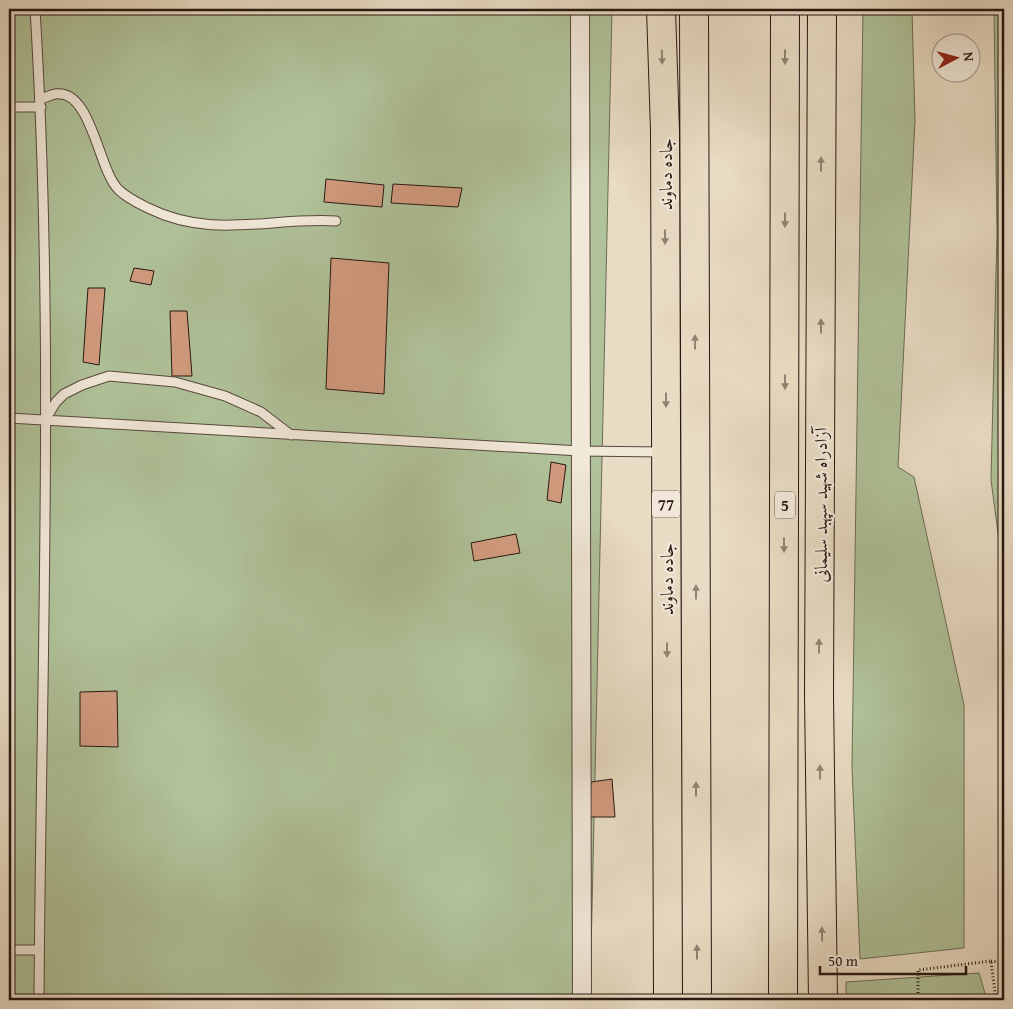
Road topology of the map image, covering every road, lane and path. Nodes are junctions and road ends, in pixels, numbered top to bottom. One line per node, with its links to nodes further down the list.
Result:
1 (35, 9): 7 (lane)
2 (580, 9): 14 (street)
3 (661, 9): 15 (highway, جاده دماوند / 77, one-way to 15)
4 (694, 9): 24 (highway, جاده دماوند / 77, one-way to 4)
5 (785, 9): 25 (highway, آزادراه شهید سپهبد سلیمانی / 5, one-way to 25)
6 (822, 9): 26 (highway, آزادراه شهید سپهبد سلیمانی / 5, one-way to 6)
7 (41, 103): 8 (lane); 9 (lane); 12 (lane)
8 (9, 107)
9 (336, 221)
10 (1004, 298): 16 (path)
11 (9, 418): 12 (lane)
12 (45, 420): 13 (lane); 13 (lane); 18 (lane)
13 (291, 435): 14 (lane)
14 (580, 451): 15 (lane); 22 (street)
15 (666, 452): 23 (highway, جاده دماوند / 77, one-way to 23)
16 (1004, 525)
17 (9, 950): 18 (lane)
18 (39, 950): 21 (lane)
19 (991, 961): 20 (path); 27 (path); 28 (path)
20 (1004, 963)
21 (39, 1000)
22 (582, 1000)
23 (668, 1000)
24 (697, 1000)
25 (783, 1000)
26 (823, 1000)
27 (918, 1000)
28 (996, 1000)

